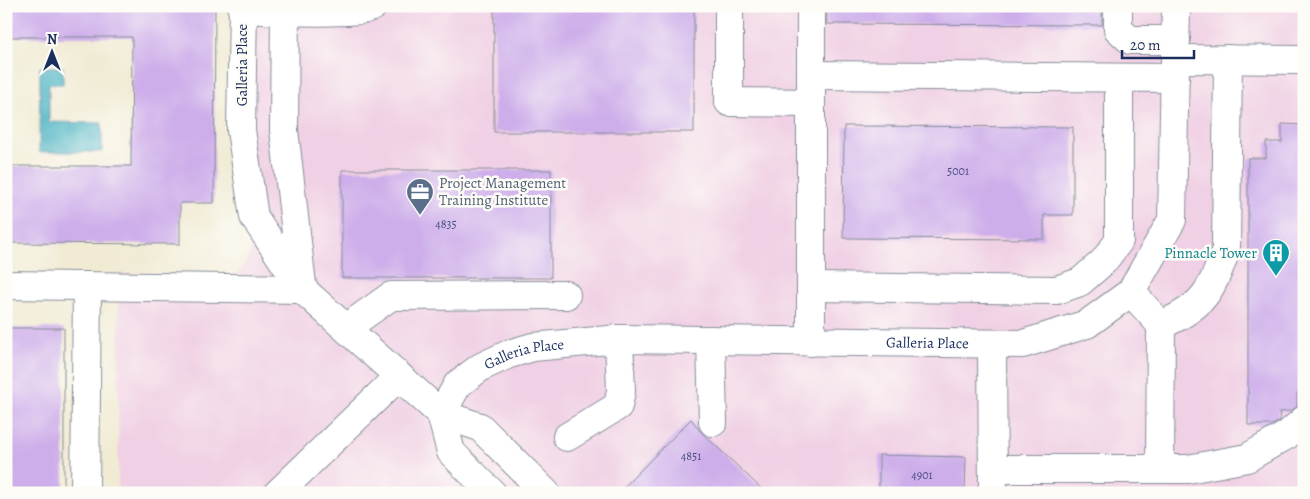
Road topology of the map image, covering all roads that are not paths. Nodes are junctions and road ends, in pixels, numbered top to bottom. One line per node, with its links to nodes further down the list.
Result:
1 (373, 6): 7 (lane)
2 (729, 6): 13 (lane)
3 (811, 6): 11 (lane)
4 (1118, 6): 8 (lane)
5 (1176, 6): 8 (lane, Galleria Place)
6 (242, 8): 7 (lane); 17 (lane, Galleria Place)
7 (285, 8): 17 (lane)
8 (1175, 59): 9 (lane); 12 (lane); 18 (lane, Galleria Place)
9 (1228, 59): 10 (lane); 20 (lane)
10 (1304, 60)
11 (811, 74): 12 (lane); 13 (lane)
12 (1119, 78): 16 (lane)
13 (811, 102): 16 (lane)
14 (6, 285): 15 (lane)
15 (87, 286): 17 (lane); 33 (lane)
16 (811, 287): 24 (lane)
17 (302, 289): 21 (lane, Galleria Place)
18 (1131, 292): 20 (lane); 25 (lane, Galleria Place)
19 (566, 295): 21 (lane)
20 (1161, 325): 31 (lane)
21 (346, 328): 26 (lane, Galleria Place)
22 (619, 339): 23 (lane, Galleria Place); 27 (lane, Galleria Place); 30 (lane)
23 (711, 340): 24 (lane, Galleria Place); 29 (lane)
24 (812, 342): 25 (lane, Galleria Place)
25 (992, 344): 32 (lane)
26 (399, 376): 27 (lane, Galleria Place); 34 (lane)
27 (441, 414): 35 (lane); 36 (lane, Galleria Place)
28 (1304, 420): 31 (lane)
29 (713, 422)
30 (567, 438)
31 (1160, 469): 32 (lane)
32 (993, 481)
33 (85, 493)
34 (278, 493)
35 (492, 493)
36 (546, 493)

